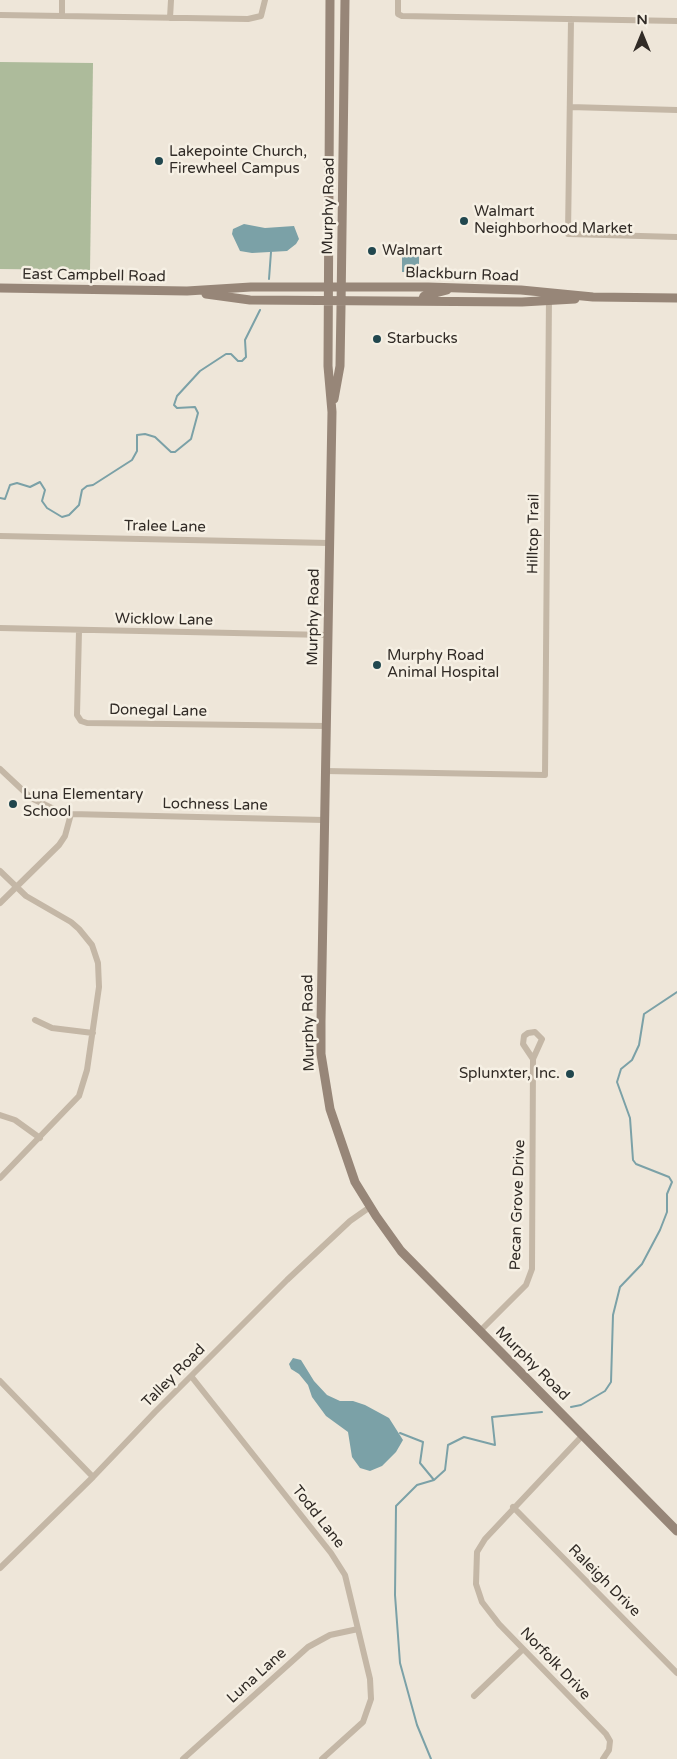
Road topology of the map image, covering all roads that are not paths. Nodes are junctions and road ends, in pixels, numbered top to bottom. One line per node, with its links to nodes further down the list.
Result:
1 (62, 0): 8 (street)
2 (170, 0): 9 (street)
3 (266, 0): 9 (street)
4 (330, 0): 14 (main road, Murphy Road)
5 (345, 0): 15 (main road, Murphy Road)
6 (398, 0): 10 (street)
7 (0, 15): 8 (street)
8 (62, 16): 9 (street)
9 (170, 18)
10 (571, 19): 11 (street); 12 (street)
11 (677, 21)
12 (570, 107): 13 (street); 16 (street)
13 (677, 110)
14 (329, 157): 15 (main road); 17 (main road, Murphy Road)
15 (343, 157): 18 (main road, Murphy Road)
16 (677, 237)
17 (329, 286): 18 (main road, Blackburn Road); 22 (main road, East Campbell Road); 25 (main road, Murphy Road)
18 (342, 286): 20 (main road, Blackburn Road); 26 (main road, Murphy Road)
19 (0, 288): 22 (main road, East Campbell Road)
20 (459, 288): 21 (main road, Blackburn Road); 27 (main road)
21 (490, 289): 23 (main road, Blackburn Road); 28 (main road)
22 (187, 291): 25 (main road, East Campbell Road)
23 (549, 297): 24 (main road, Blackburn Road); 28 (main road, Blackburn Road); 37 (street, Hilltop Trail)
24 (677, 298)
25 (329, 300): 26 (main road, Blackburn Road); 29 (main road, Murphy Road)
26 (342, 300): 27 (main road, Blackburn Road); 29 (main road, Murphy Road)
27 (422, 301): 28 (main road, Blackburn Road)
28 (489, 302)
29 (332, 412): 31 (main road, Murphy Road)
30 (0, 536): 31 (street, Tralee Lane)
31 (329, 543): 34 (main road, Murphy Road)
32 (0, 628): 33 (street, Wicklow Lane)
33 (79, 631): 34 (street, Wicklow Lane); 35 (street, Donegal Lane)
34 (327, 634): 35 (main road, Murphy Road)
35 (326, 726): 37 (main road, Murphy Road)
36 (0, 769): 38 (street, Lochness Lane)
37 (325, 771): 39 (main road, Murphy Road)
38 (71, 814): 39 (street, Lochness Lane); 41 (street)
39 (324, 820): 49 (main road, Murphy Road)
40 (0, 871): 41 (street)
41 (16, 887): 42 (street); 44 (street)
42 (0, 903)
43 (35, 1020): 44 (street)
44 (93, 1033): 47 (street)
45 (533, 1059): 50 (street, Pecan Grove Drive)
46 (0, 1115): 47 (street)
47 (40, 1138): 48 (street)
48 (0, 1178)
49 (370, 1207): 50 (main road, Murphy Road); 51 (street, Talley Road)
50 (480, 1331): 53 (main road, Murphy Road)
51 (191, 1376): 54 (street, Talley Road); 58 (street, Todd Lane)
52 (0, 1381): 54 (street)
53 (582, 1436): 55 (street); 56 (main road, Murphy Road)
54 (93, 1477): 57 (street, Talley Road)
55 (513, 1507): 59 (street, Norfolk Drive); 60 (street, Raleigh Drive)
56 (677, 1531)
57 (0, 1568)
58 (358, 1629): 62 (street, Luna Lane); 63 (street, Todd Lane)
59 (522, 1650): 61 (street); 64 (street, Norfolk Drive)
60 (677, 1673)
61 (474, 1696)
62 (183, 1759)
63 (322, 1759)
64 (603, 1759)

